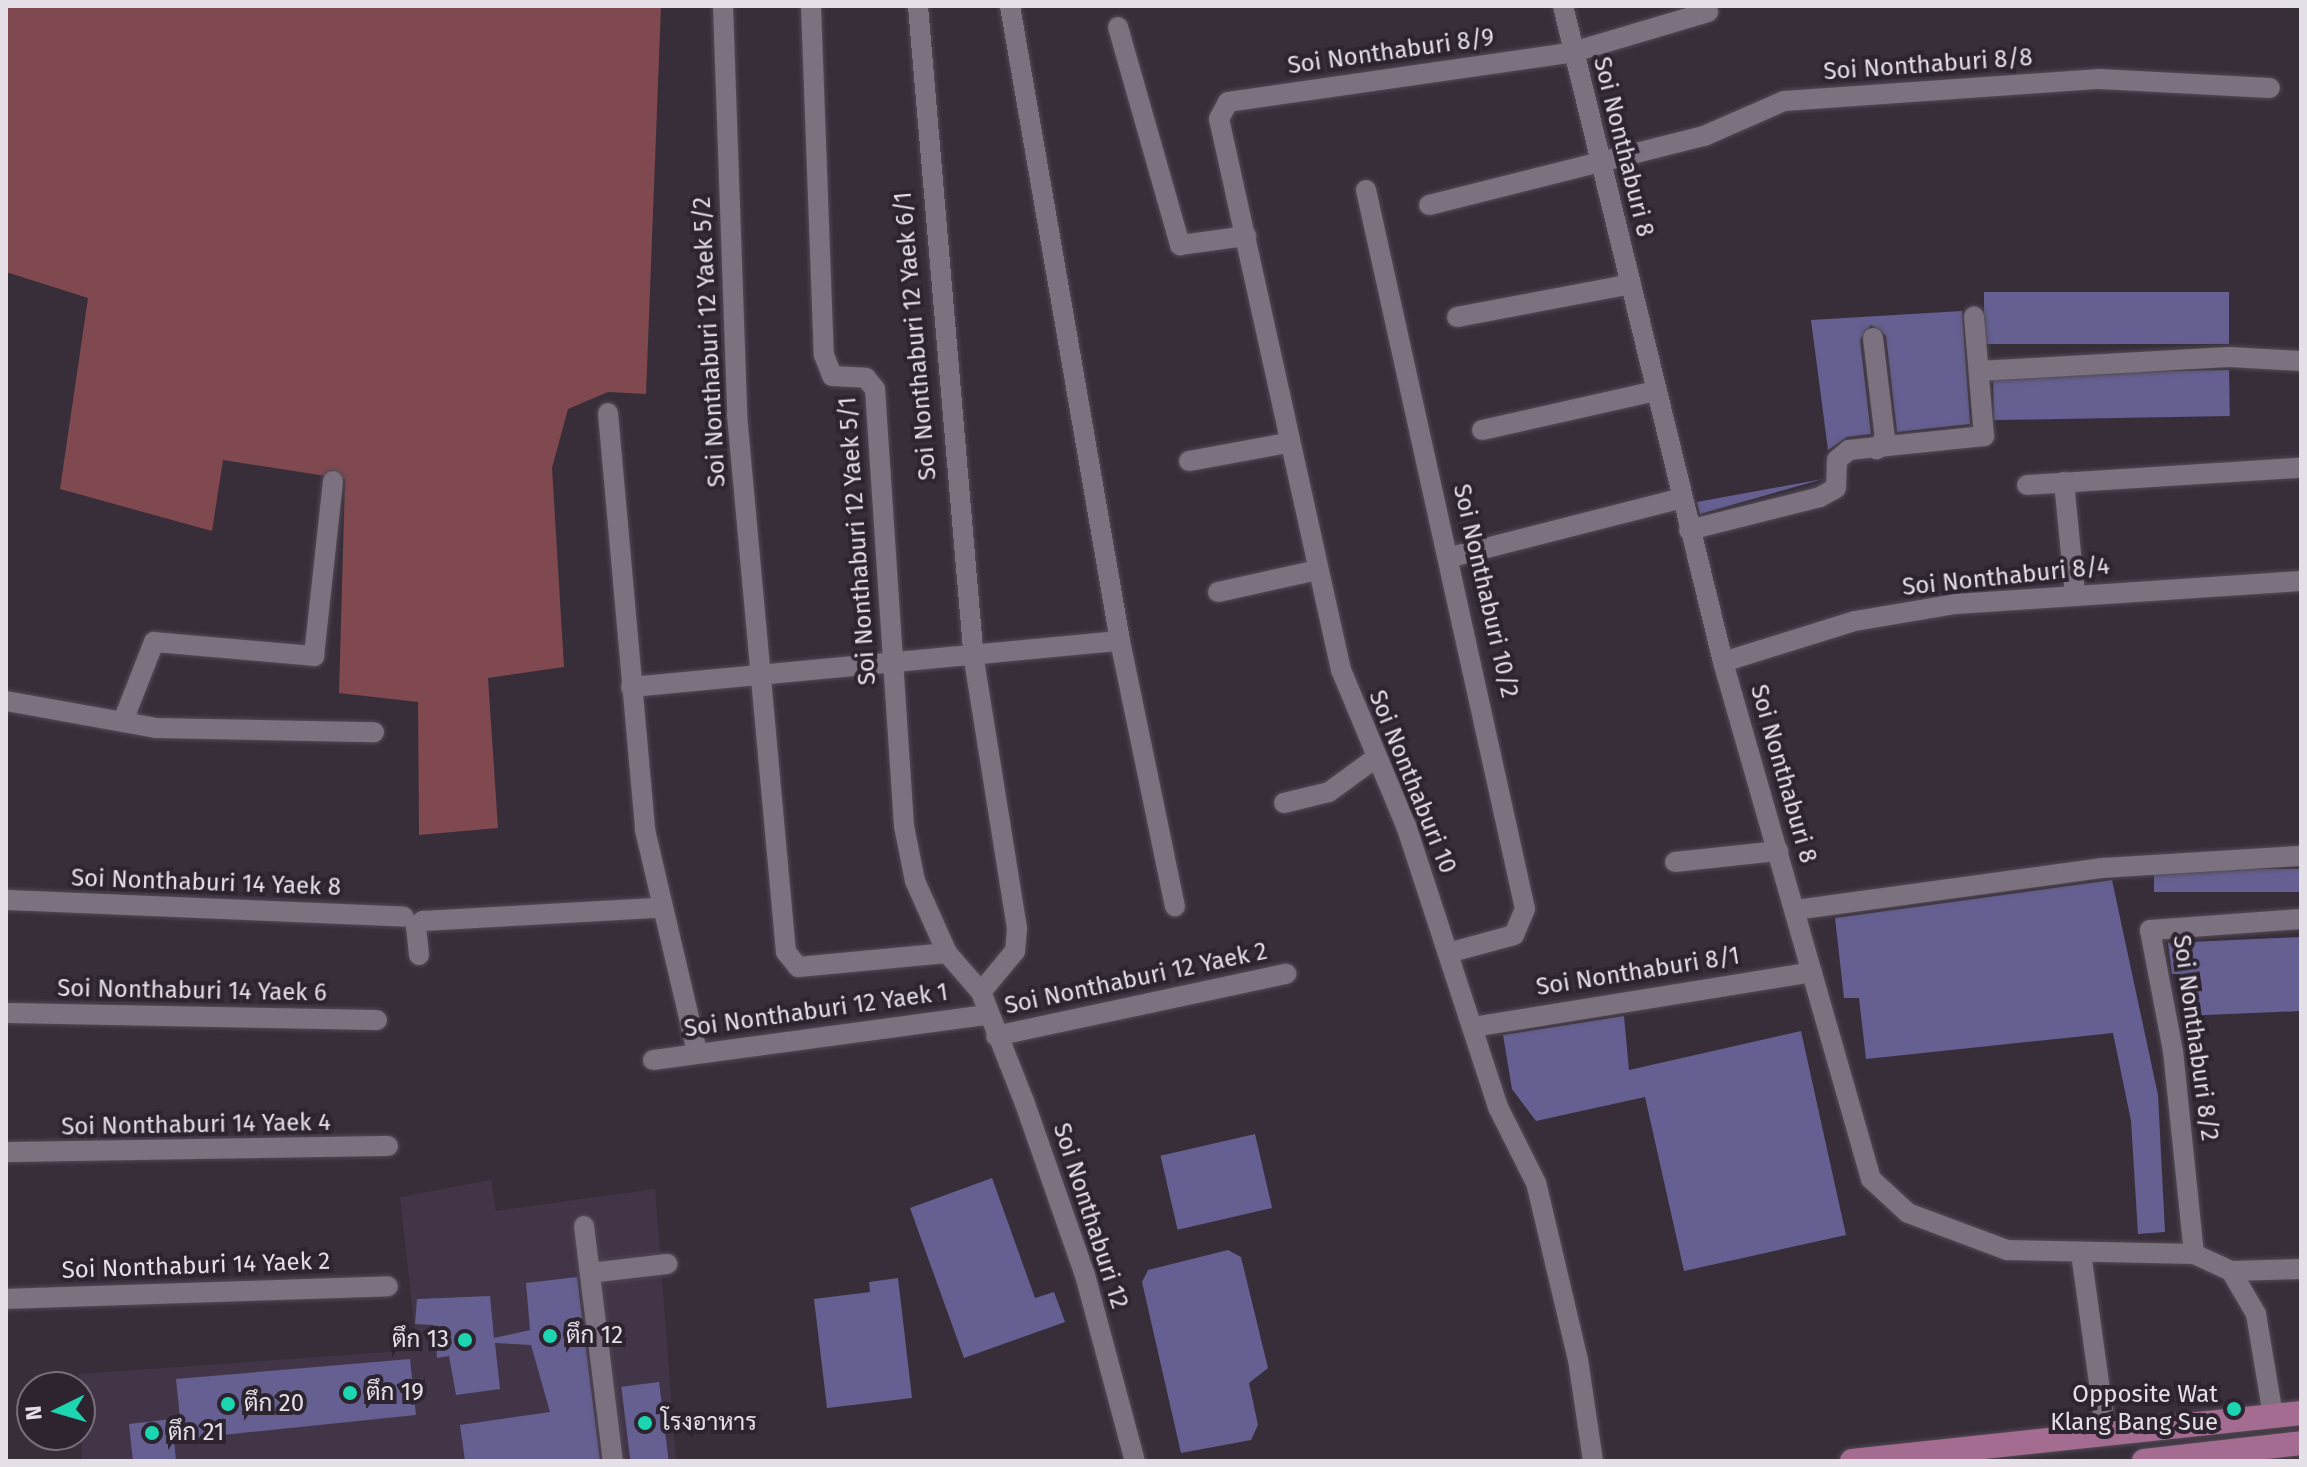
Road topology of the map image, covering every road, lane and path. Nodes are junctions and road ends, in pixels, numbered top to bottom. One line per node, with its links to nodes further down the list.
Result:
1 (723, 6): 42 (street, Soi Nonthaburi 12 Yaek 5/2)
2 (811, 6): 41 (street, Soi Nonthaburi 12 Yaek 5/1)
3 (918, 6): 39 (street, Soi Nonthaburi 12 Yaek 6/1)
4 (1010, 6): 38 (street)
5 (1563, 6): 8 (street, Soi Nonthaburi 8)
6 (1708, 12): 8 (street, Soi Nonthaburi 8/9)
7 (1118, 27): 14 (street)
8 (1573, 52): 10 (street, Soi Nonthaburi 8/9); 11 (street, Soi Nonthaburi 8)
9 (2270, 88): 11 (street, Soi Nonthaburi 8/8)
10 (1220, 111): 14 (street, Soi Nonthaburi 10)
11 (1600, 164): 13 (street, Soi Nonthaburi 8/8); 15 (street, Soi Nonthaburi 8)
12 (1366, 190): 33 (street, Soi Nonthaburi 10/2)
13 (1429, 205)
14 (1246, 236): 24 (street, Soi Nonthaburi 10)
15 (1631, 284): 17 (street); 21 (street, Soi Nonthaburi 8)
16 (1974, 316): 20 (street)
17 (1457, 317)
18 (1873, 338): 25 (street)
19 (2301, 361): 20 (street)
20 (1979, 371): 25 (street)
21 (1655, 391): 23 (street); 31 (street, Soi Nonthaburi 8)
22 (608, 413): 43 (street)
23 (1482, 430)
24 (1287, 443): 26 (street); 34 (street, Soi Nonthaburi 10)
25 (1877, 449): 32 (street)
26 (1189, 461)
27 (2301, 468): 29 (street)
28 (333, 481): 45 (street)
29 (2064, 482): 30 (street); 37 (street)
30 (2027, 485)
31 (1682, 498): 32 (street, Soi Nonthaburi 8); 33 (street)
32 (1689, 530): 40 (street, Soi Nonthaburi 8)
33 (1451, 557): 59 (street, Soi Nonthaburi 10/2)
34 (1317, 570): 36 (street); 47 (street, Soi Nonthaburi 10)
35 (2301, 581): 37 (street, Soi Nonthaburi 8/4)
36 (1218, 592)
37 (2075, 595): 40 (street, Soi Nonthaburi 8/4)
38 (1120, 641): 39 (street); 53 (street)
39 (974, 660): 41 (street); 63 (street, Soi Nonthaburi 12 Yaek 6/1)
40 (1723, 662): 49 (street, Soi Nonthaburi 8)
41 (893, 663): 42 (street); 58 (street, Soi Nonthaburi 12 Yaek 5/1)
42 (756, 674): 43 (street); 58 (street, Soi Nonthaburi 12 Yaek 5/2)
43 (631, 687): 54 (street)
44 (6, 701): 45 (street)
45 (123, 721): 46 (street)
46 (374, 732)
47 (1377, 757): 48 (street); 59 (street, Soi Nonthaburi 10)
48 (1284, 803)
49 (1778, 851): 51 (street); 55 (street, Soi Nonthaburi 8)
50 (2301, 856): 55 (street)
51 (1675, 862)
52 (6, 900): 56 (street, Soi Nonthaburi 14 Yaek 8)
53 (1175, 906)
54 (659, 908): 60 (street); 69 (street)
55 (1795, 910): 61 (street, Soi Nonthaburi 8)
56 (404, 917)
57 (2301, 919): 75 (street, Soi Nonthaburi 8/2)
58 (947, 953): 63 (street, Soi Nonthaburi 12 Yaek 5/1)
59 (1448, 953): 67 (street, Soi Nonthaburi 10)
60 (419, 955)
61 (1812, 972): 67 (street, Soi Nonthaburi 8/1); 74 (street, Soi Nonthaburi 8)
62 (1286, 974): 68 (street, Soi Nonthaburi 12 Yaek 2)
63 (981, 992): 65 (street, Soi Nonthaburi 12)
64 (6, 1013): 66 (street, Soi Nonthaburi 14 Yaek 6)
65 (986, 1015): 68 (street, Soi Nonthaburi 12); 69 (street, Soi Nonthaburi 12 Yaek 1)
66 (377, 1020)
67 (1473, 1027): 89 (street, Soi Nonthaburi 10)
68 (996, 1036): 88 (street, Soi Nonthaburi 12)
69 (697, 1052): 70 (street, Soi Nonthaburi 12 Yaek 1)
70 (653, 1060)
71 (388, 1146): 72 (street, Soi Nonthaburi 14 Yaek 4)
72 (6, 1152)
73 (584, 1226): 79 (street)
74 (2081, 1253): 75 (street, Soi Nonthaburi 8); 84 (street)
75 (2194, 1254): 78 (street, Soi Nonthaburi 8)
76 (667, 1264): 79 (street)
77 (2301, 1269): 78 (street, Soi Nonthaburi 8)
78 (2231, 1271): 83 (street)
79 (590, 1273): 87 (street)
80 (388, 1286): 81 (street, Soi Nonthaburi 14 Yaek 2)
81 (6, 1299)
82 (2301, 1413): 83 (main road)
83 (2273, 1416): 84 (main road)
84 (2106, 1434): 90 (main road)
85 (2301, 1443): 86 (main road)
86 (2228, 1456): 91 (main road)
87 (613, 1461)
88 (1135, 1461)
89 (1593, 1461)
90 (1852, 1461)
91 (2144, 1461)

